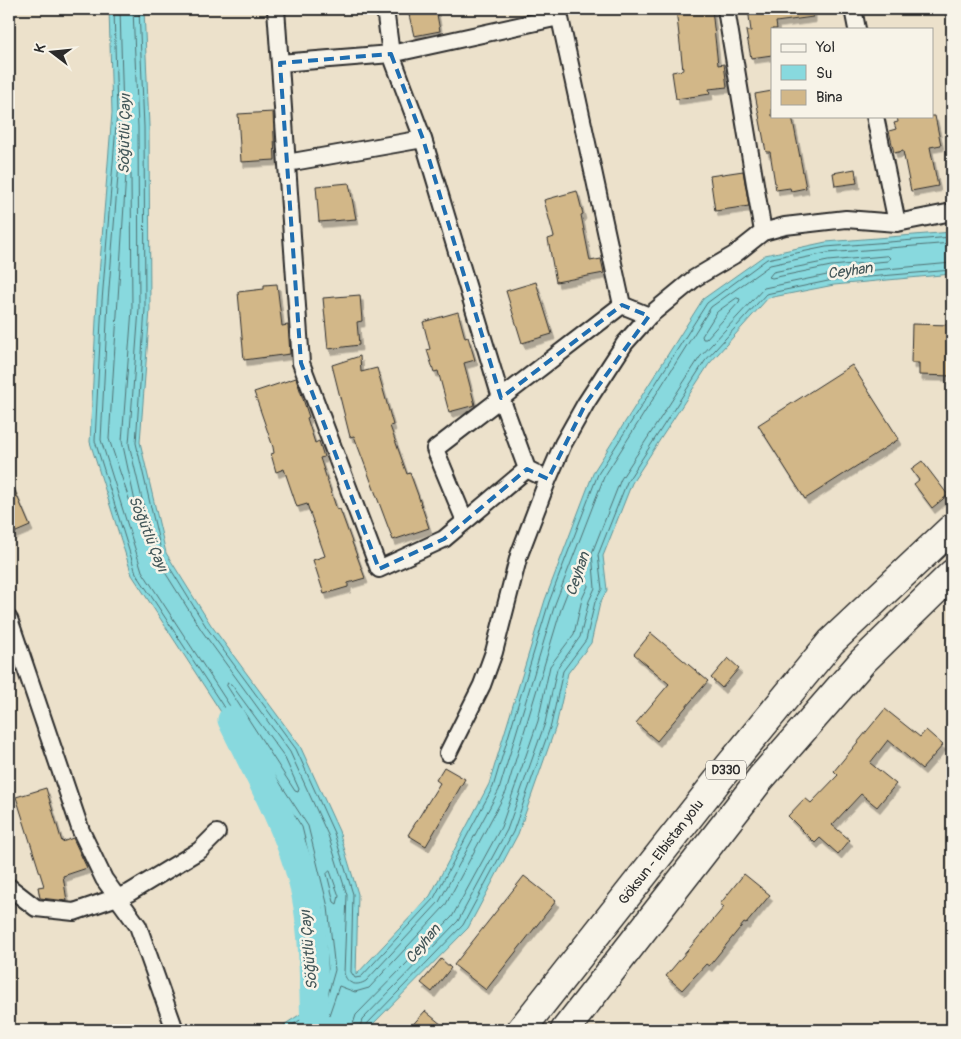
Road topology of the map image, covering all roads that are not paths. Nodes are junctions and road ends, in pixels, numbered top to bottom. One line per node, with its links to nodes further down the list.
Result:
1 (276, 9): 8 (street)
2 (386, 9): 7 (street)
3 (726, 9): 14 (street)
4 (853, 9): 6 (street)
5 (559, 13): 7 (street); 15 (street)
6 (857, 28)
7 (391, 54): 8 (street); 10 (street)
8 (280, 63): 11 (street)
9 (875, 118): 13 (street)
10 (423, 139): 11 (street); 17 (street)
11 (287, 163): 20 (street)
12 (952, 212): 13 (street)
13 (897, 223): 14 (street)
14 (763, 232): 16 (street)
15 (622, 306): 16 (street); 17 (street)
16 (648, 316): 19 (street)
17 (501, 398): 18 (street); 20 (street)
18 (527, 468): 19 (street); 20 (street)
19 (548, 479): 24 (street)
20 (465, 521)
21 (952, 528): 29 (highway, Göksun - Elbistan yolu / D330)
22 (952, 574): 30 (highway, D330)
23 (9, 619): 27 (street)
24 (448, 753)
25 (217, 834): 27 (street)
26 (9, 887): 27 (street)
27 (118, 897): 28 (street)
28 (175, 1030)
29 (521, 1030)
30 (566, 1030)

